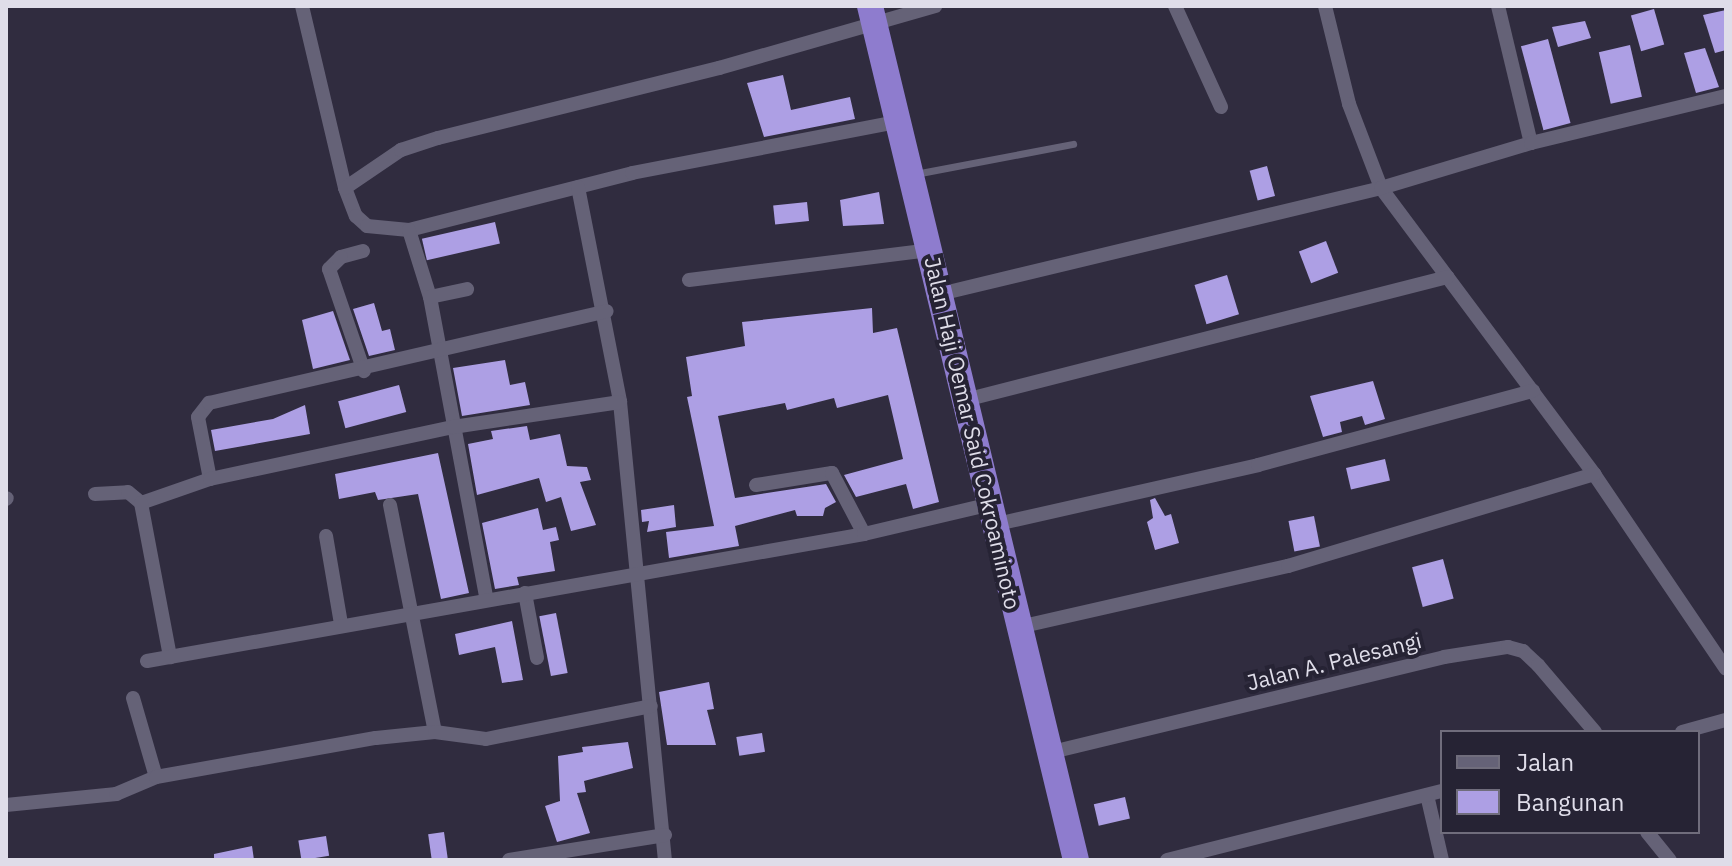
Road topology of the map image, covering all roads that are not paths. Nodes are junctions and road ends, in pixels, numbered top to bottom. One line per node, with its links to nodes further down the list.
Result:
1 (302, 6): 14 (street)
2 (935, 6): 6 (street)
3 (1175, 6): 8 (street)
4 (1325, 6): 15 (street)
5 (1498, 6): 10 (street)
6 (872, 14): 9 (highway, Jalan Haji Oemar Said Cokroaminoto); 14 (street)
7 (1726, 96): 10 (street)
8 (1221, 107)
9 (897, 122): 12 (highway, Jalan Haji Oemar Said Cokroaminoto); 13 (street)
10 (1531, 143): 15 (street)
11 (1073, 144): 12 (lane)
12 (912, 175): 17 (highway, Jalan Haji Oemar Said Cokroaminoto)
13 (578, 187): 16 (street); 24 (street)
14 (345, 188): 16 (street)
15 (1381, 188): 19 (street); 22 (street)
16 (409, 230): 23 (street)
17 (929, 250): 20 (street); 22 (highway, Jalan Haji Oemar Said Cokroaminoto)
18 (363, 251): 26 (street)
19 (1448, 277): 27 (street); 28 (street)
20 (689, 280)
21 (467, 289): 23 (street)
22 (940, 294): 28 (highway, Jalan Haji Oemar Said Cokroaminoto)
23 (430, 297): 25 (street)
24 (606, 311): 25 (street); 29 (street)
25 (441, 352): 26 (street); 30 (street)
26 (364, 371): 32 (street)
27 (1533, 391): 31 (street); 37 (street)
28 (965, 400): 37 (highway, Jalan Haji Oemar Said Cokroaminoto)
29 (620, 402): 30 (street); 40 (street)
30 (453, 427): 32 (street); 42 (street)
31 (1594, 474): 45 (street); 49 (street)
32 (210, 479): 35 (street)
33 (756, 485): 38 (street)
34 (95, 494): 35 (street)
35 (141, 503): 46 (street)
36 (390, 505): 43 (street)
37 (994, 514): 38 (street); 45 (highway, Jalan Haji Oemar Said Cokroaminoto)
38 (864, 534): 40 (street)
39 (326, 536): 44 (street)
40 (635, 574): 41 (street); 51 (street)
41 (525, 593): 42 (street); 47 (street)
42 (486, 597): 43 (street)
43 (412, 613): 44 (street); 55 (street)
44 (341, 624): 46 (street)
45 (1019, 627): 56 (highway, Jalan Haji Oemar Said Cokroaminoto)
46 (170, 657): 48 (street)
47 (537, 658)
48 (147, 661)
49 (1726, 669)
50 (133, 698): 57 (street)
51 (651, 706): 55 (street); 62 (street)
52 (1726, 720): 54 (street)
53 (1593, 730): 56 (street, Jalan A. Palesangi)
54 (1689, 730)
55 (435, 732): 57 (street)
56 (1052, 752): 65 (highway, Jalan Haji Oemar Said Cokroaminoto)
57 (156, 777): 60 (street)
58 (1440, 792): 59 (street)
59 (1427, 795): 66 (street); 67 (street)
60 (6, 805)
61 (1649, 834): 68 (street)
62 (665, 835): 63 (street); 64 (street)
63 (509, 860)
64 (665, 860)
65 (1076, 860)
66 (1167, 860)
67 (1442, 860)
68 (1670, 860)

